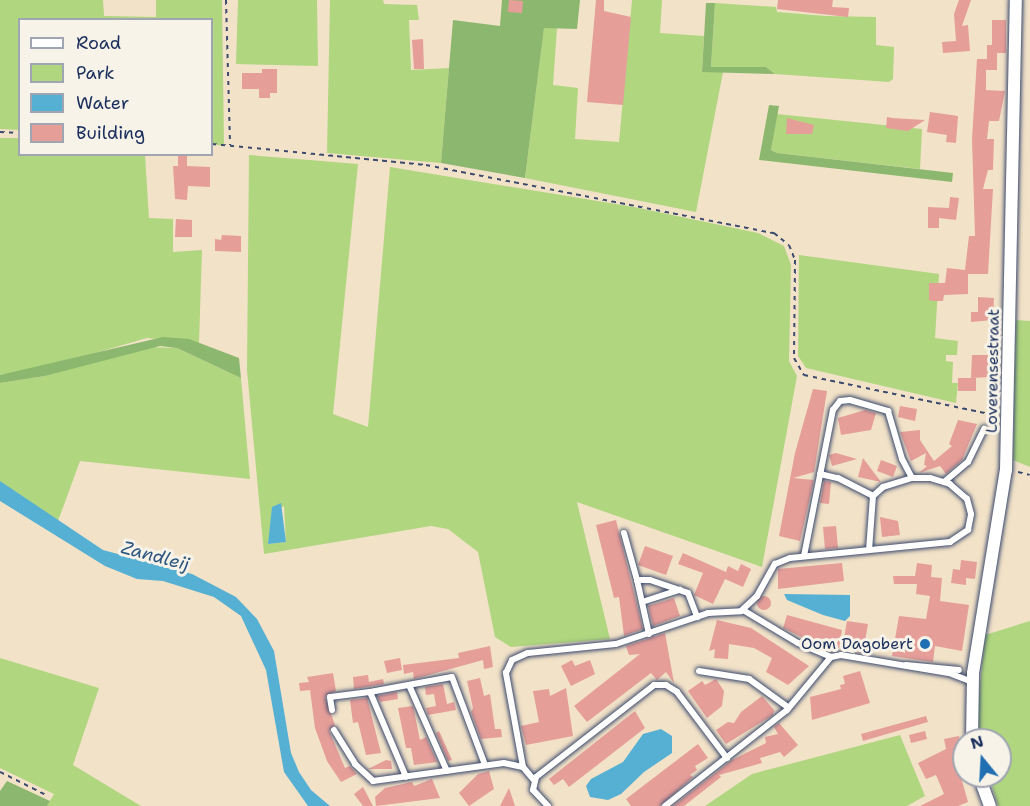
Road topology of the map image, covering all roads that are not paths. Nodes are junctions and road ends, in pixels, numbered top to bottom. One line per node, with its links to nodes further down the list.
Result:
1 (1016, 0): 17 (street, Loverensestraat)
2 (984, 429): 5 (lane)
3 (820, 474): 4 (lane); 6 (lane); 9 (lane)
4 (912, 478): 5 (lane); 6 (lane)
5 (944, 482): 8 (lane)
6 (873, 496): 8 (lane)
7 (624, 533): 10 (lane)
8 (868, 550): 9 (lane)
9 (804, 556): 13 (lane)
10 (637, 580): 11 (lane); 12 (lane)
11 (680, 590): 12 (lane); 14 (lane)
12 (642, 602): 15 (lane)
13 (743, 610): 14 (lane); 16 (lane)
14 (697, 617): 15 (lane)
15 (649, 634): 31 (lane)
16 (831, 657): 18 (lane); 25 (lane)
17 (975, 664): 19 (lane); 22 (street, Loverensestraat)
18 (903, 665): 19 (lane); 21 (lane)
19 (959, 670): 21 (lane)
20 (699, 671): 25 (lane)
21 (949, 673): 22 (lane)
22 (972, 682): 27 (street, Loverensestraat)
23 (409, 685): 24 (lane); 30 (lane); 32 (lane)
24 (370, 692): 26 (lane); 33 (lane)
25 (789, 708): 29 (lane)
26 (332, 710)
27 (972, 728)
28 (334, 730): 33 (lane)
29 (727, 758): 34 (lane); 37 (lane)
30 (485, 765): 31 (lane); 32 (lane)
31 (523, 767): 34 (lane)
32 (447, 771): 33 (lane)
33 (406, 777)
34 (534, 780): 36 (lane)
35 (983, 788): 38 (street)
36 (545, 805)
37 (666, 806)
38 (990, 806)

